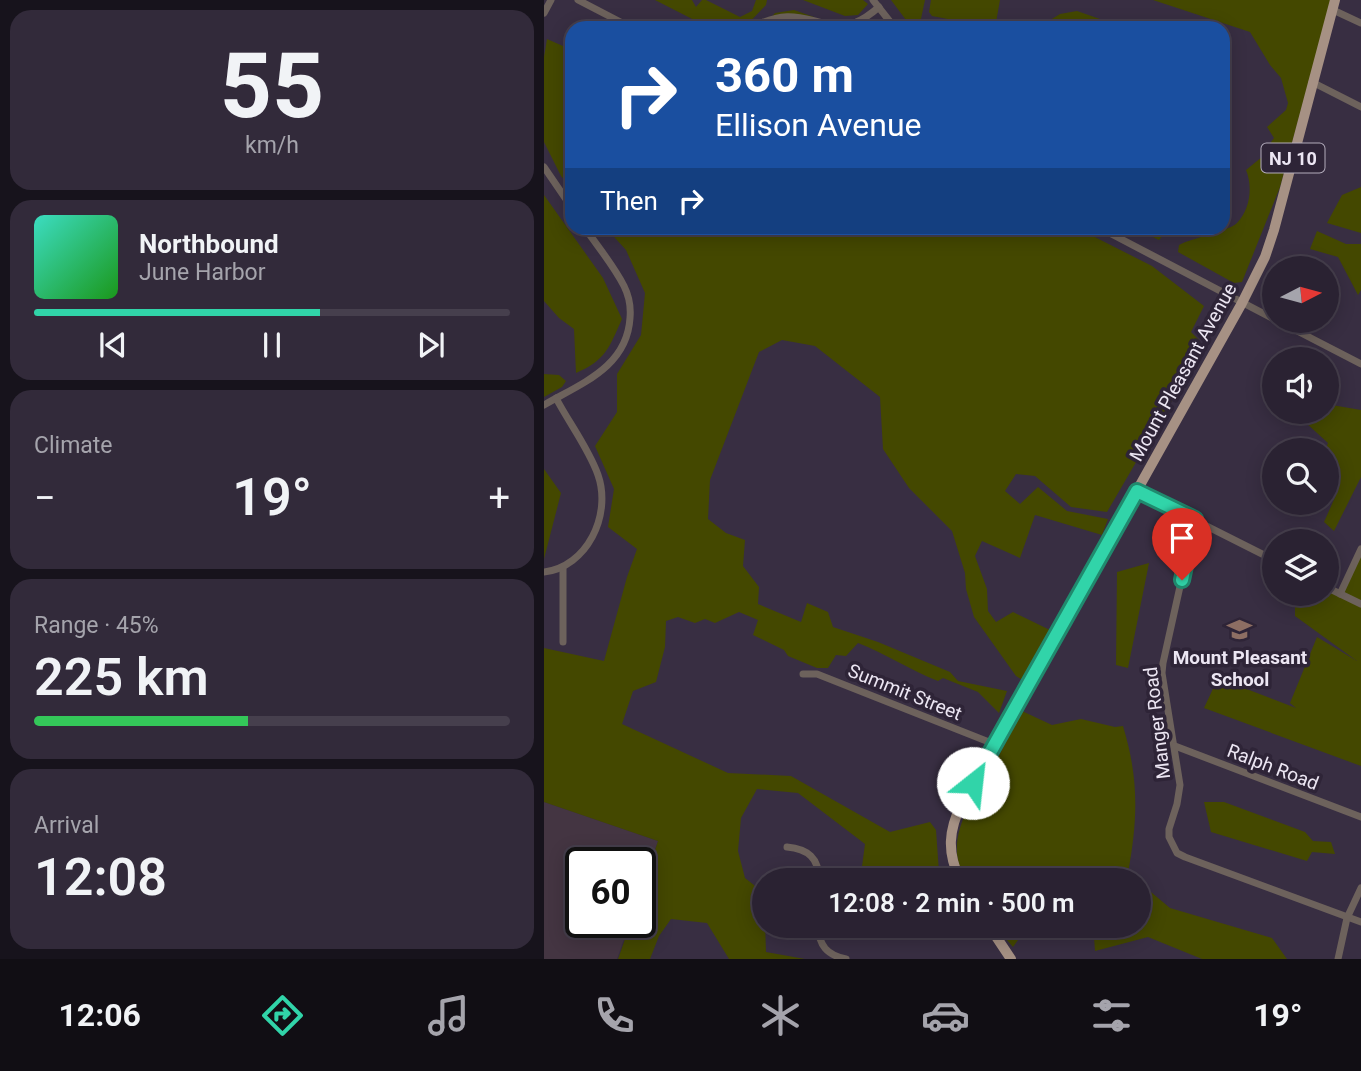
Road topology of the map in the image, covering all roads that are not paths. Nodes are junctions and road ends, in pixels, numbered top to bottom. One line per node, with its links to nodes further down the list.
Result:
1 (550, 0): 8 (street)
2 (578, 0): 9 (street)
3 (873, 0): 5 (street)
4 (1334, 5): 14 (street); 15 (main road, Mount Pleasant Avenue / NJ 10)
5 (879, 7): 12 (street); 13 (street)
6 (768, 9): 10 (street)
7 (817, 12): 11 (street)
8 (544, 13)
9 (618, 21)
10 (757, 21)
11 (839, 21)
12 (860, 21)
13 (890, 21)
14 (1361, 23)
15 (1312, 82): 16 (street); 21 (main road, Mount Pleasant Avenue / NJ 10)
16 (1361, 107)
17 (544, 167): 18 (street)
18 (565, 198)
19 (590, 235): 25 (street)
20 (1113, 235): 21 (street)
21 (1242, 303): 22 (street); 27 (main road, Mount Pleasant Avenue / NJ 10)
22 (1262, 313)
23 (1300, 333): 24 (street)
24 (1361, 364)
25 (556, 398): 26 (street); 31 (street)
26 (544, 405)
27 (1137, 491): 28 (street); 37 (main road, Mount Pleasant Avenue / NJ 10)
28 (1195, 519): 30 (street); 38 (street, Manger Road)
29 (1361, 548): 33 (street)
30 (1262, 554)
31 (563, 567): 32 (street); 35 (street)
32 (544, 572)
33 (1340, 594): 34 (street)
34 (1361, 604)
35 (563, 642)
36 (803, 674): 37 (street, Summit Street)
37 (994, 744): 42 (main road, Mount Pleasant Avenue / NJ 10)
38 (1175, 746): 39 (street, Ralph Road); 44 (street, Manger Road)
39 (1361, 817)
40 (787, 847): 41 (street)
41 (818, 868)
42 (955, 868)
43 (1361, 888): 44 (street)
44 (1347, 918): 45 (street, Manger Road); 50 (street)
45 (1361, 922)
46 (819, 938): 49 (street)
47 (996, 938): 48 (main road)
48 (1009, 958)
49 (846, 959)
50 (1337, 959)

